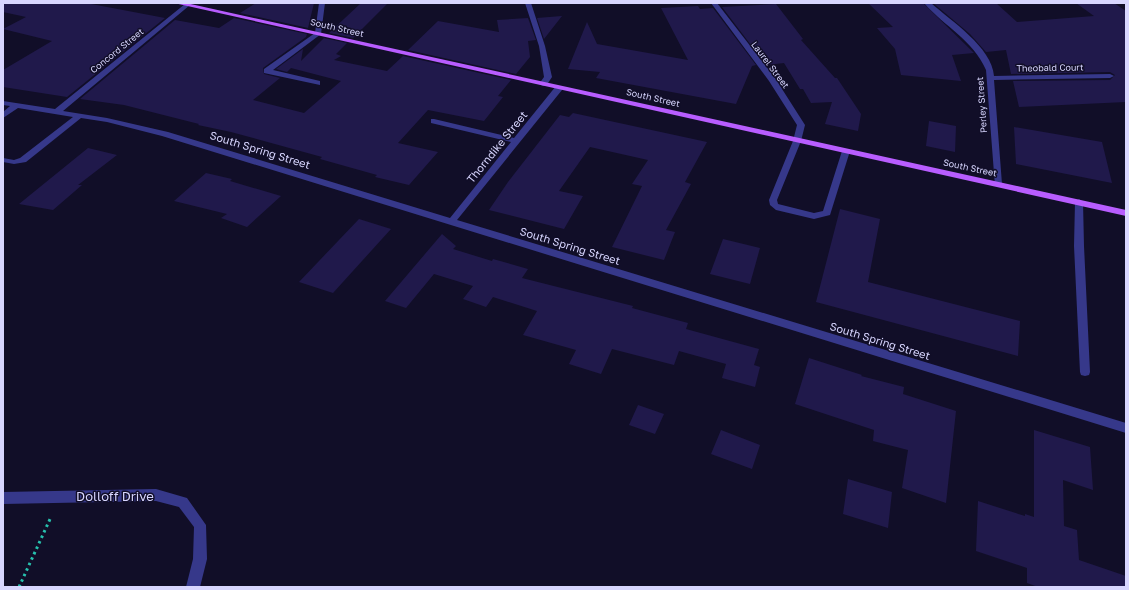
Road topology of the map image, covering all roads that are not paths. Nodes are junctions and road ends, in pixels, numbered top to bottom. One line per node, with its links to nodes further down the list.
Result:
1 (177, 3): 6 (main road, South Street)
2 (322, 3): 7 (street)
3 (528, 3): 11 (street)
4 (714, 3): 20 (street, Laurel Street)
5 (927, 3): 9 (street, Perley Street)
6 (187, 5): 7 (main road, South Street); 15 (street, Concord Street)
7 (318, 34): 10 (street); 11 (main road, South Street)
8 (1110, 76): 9 (street, Theobald Court)
9 (991, 78): 23 (street, Perley Street)
10 (317, 83)
11 (543, 84): 12 (main road, South Street)
12 (560, 88): 19 (street, Thorndike Street); 20 (main road, South Street)
13 (3, 103): 14 (street, South Spring Street)
14 (17, 105): 15 (street, South Spring Street); 17 (street)
15 (58, 111): 16 (street, South Spring Street)
16 (80, 115): 22 (street); 26 (street, South Spring Street)
17 (3, 116)
18 (434, 121): 19 (street)
19 (516, 141): 26 (street, Thorndike Street)
20 (796, 141): 21 (main road, South Street); 21 (street)
21 (846, 152): 23 (main road, South Street)
22 (3, 160)
23 (998, 184): 24 (main road, South Street)
24 (1079, 202): 25 (main road, South Street); 27 (street)
25 (1126, 213)
26 (452, 221): 28 (street, South Spring Street)
27 (1085, 372)
28 (1126, 428)
29 (3, 498): 30 (street, Dolloff Drive)
30 (193, 587)

